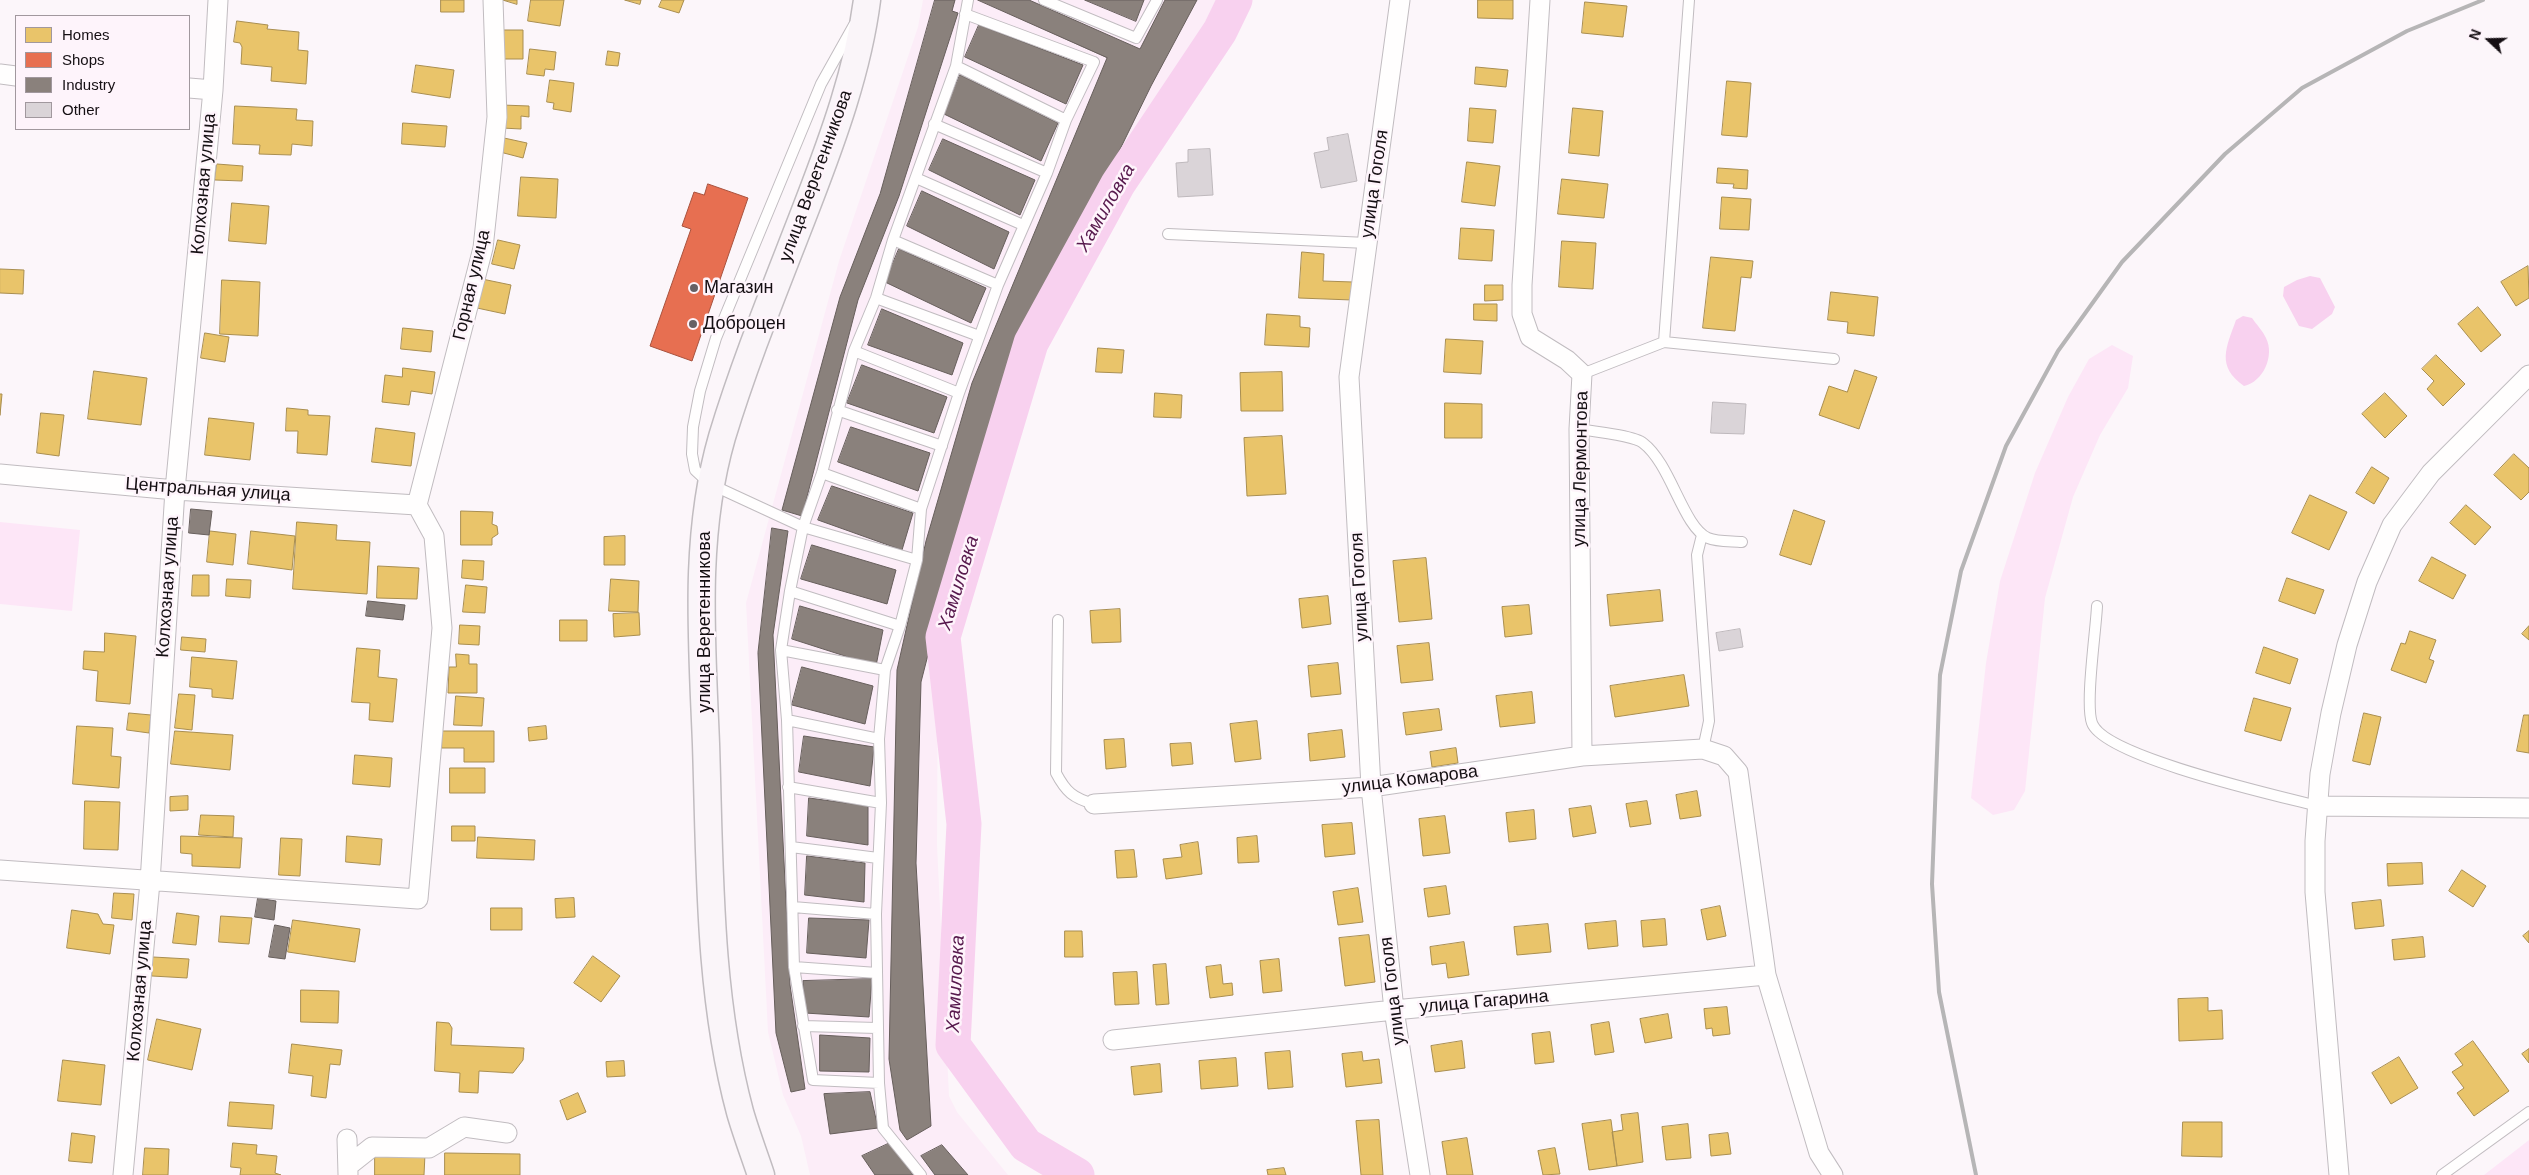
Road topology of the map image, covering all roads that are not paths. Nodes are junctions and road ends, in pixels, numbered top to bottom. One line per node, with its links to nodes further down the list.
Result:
1 (218, 0): 15 (street, Колхозная улица)
2 (493, 0): 40 (street, Горная улица)
3 (968, 0): 10 (lane)
4 (1044, 0): 5 (lane)
5 (1157, 0)
6 (1400, 0): 23 (street, улица Гоголя)
7 (1540, 0): 30 (street, улица Лермонтова)
8 (1689, 0): 27 (lane)
9 (867, 3): 38 (main road, улица Веретенникова); 38 (lane)
10 (964, 14): 11 (lane); 16 (lane)
11 (956, 66): 16 (lane); 17 (lane)
12 (0, 74): 13 (street)
13 (15, 76)
14 (190, 88): 15 (street)
15 (213, 90): 39 (street, Колхозная улица)
16 (1066, 120): 18 (lane)
17 (934, 124): 18 (lane); 19 (lane)
18 (1047, 173): 20 (lane)
19 (916, 178): 20 (lane); 22 (lane)
20 (1023, 225): 24 (lane)
21 (1168, 234): 23 (lane)
22 (893, 240): 24 (lane); 25 (lane)
23 (1367, 243): 57 (street, улица Гоголя)
24 (998, 285): 26 (lane)
25 (876, 298): 26 (lane); 28 (lane)
26 (979, 336): 32 (lane)
27 (1664, 342): 29 (lane); 30 (lane)
28 (854, 351): 32 (lane); 33 (lane)
29 (1834, 359)
30 (1582, 374): 34 (street, улица Лермонтова)
31 (2529, 374): 60 (street)
32 (959, 393): 35 (lane)
33 (837, 410): 35 (lane); 36 (lane)
34 (1579, 429): 43 (lane); 55 (street, улица Лермонтова)
35 (942, 446): 41 (lane)
36 (822, 473): 41 (lane); 42 (lane)
37 (0, 474): 39 (street, Центральная улица)
38 (710, 484): 42 (lane); 81 (main road, улица Веретенникова)
39 (175, 490): 40 (street, Центральная улица); 65 (street, Колхозная улица)
40 (417, 505): 65 (street)
41 (921, 509): 45 (lane)
42 (803, 527): 45 (lane); 46 (lane)
43 (1702, 535): 44 (lane); 54 (lane)
44 (1742, 542)
45 (916, 560): 49 (lane)
46 (790, 591): 49 (lane); 50 (lane)
47 (2098, 606): 60 (lane)
48 (1058, 620): 59 (lane)
49 (900, 626): 51 (lane)
50 (781, 650): 51 (lane); 52 (lane)
51 (885, 670): 53 (lane)
52 (787, 720): 53 (lane); 56 (lane)
53 (879, 739): 58 (lane)
54 (1703, 750): 55 (street, улица Комарова); 70 (street, улица Комарова)
55 (1582, 756): 57 (street, улица Комарова)
56 (788, 787): 58 (lane); 62 (lane)
57 (1372, 787): 59 (street, улица Комарова); 71 (street, улица Гоголя)
58 (881, 803): 63 (lane)
59 (1094, 804)
60 (2318, 806): 61 (street); 85 (street)
61 (2529, 808)
62 (791, 847): 63 (lane); 66 (lane)
63 (878, 858): 67 (lane)
64 (0, 870): 65 (street)
65 (150, 882): 80 (street, Колхозная улица)
66 (793, 907): 67 (lane); 68 (lane)
67 (876, 914): 69 (lane)
68 (794, 967): 69 (lane); 72 (lane)
69 (877, 973): 73 (lane)
70 (1766, 975): 71 (street, улица Гагарина); 84 (street)
71 (1394, 1010): 74 (street, улица Гагарина); 83 (street, улица Гоголя)
72 (804, 1026): 73 (lane); 75 (lane)
73 (877, 1028): 75 (lane)
74 (1113, 1040)
75 (879, 1083): 82 (lane)
76 (2529, 1112): 86 (lane)
77 (507, 1133): 79 (street)
78 (346, 1139): 79 (street)
79 (348, 1170)
80 (123, 1175)
81 (761, 1175)
82 (921, 1175)
83 (1420, 1175)
84 (1833, 1175)
85 (2339, 1175)
86 (2442, 1175)

